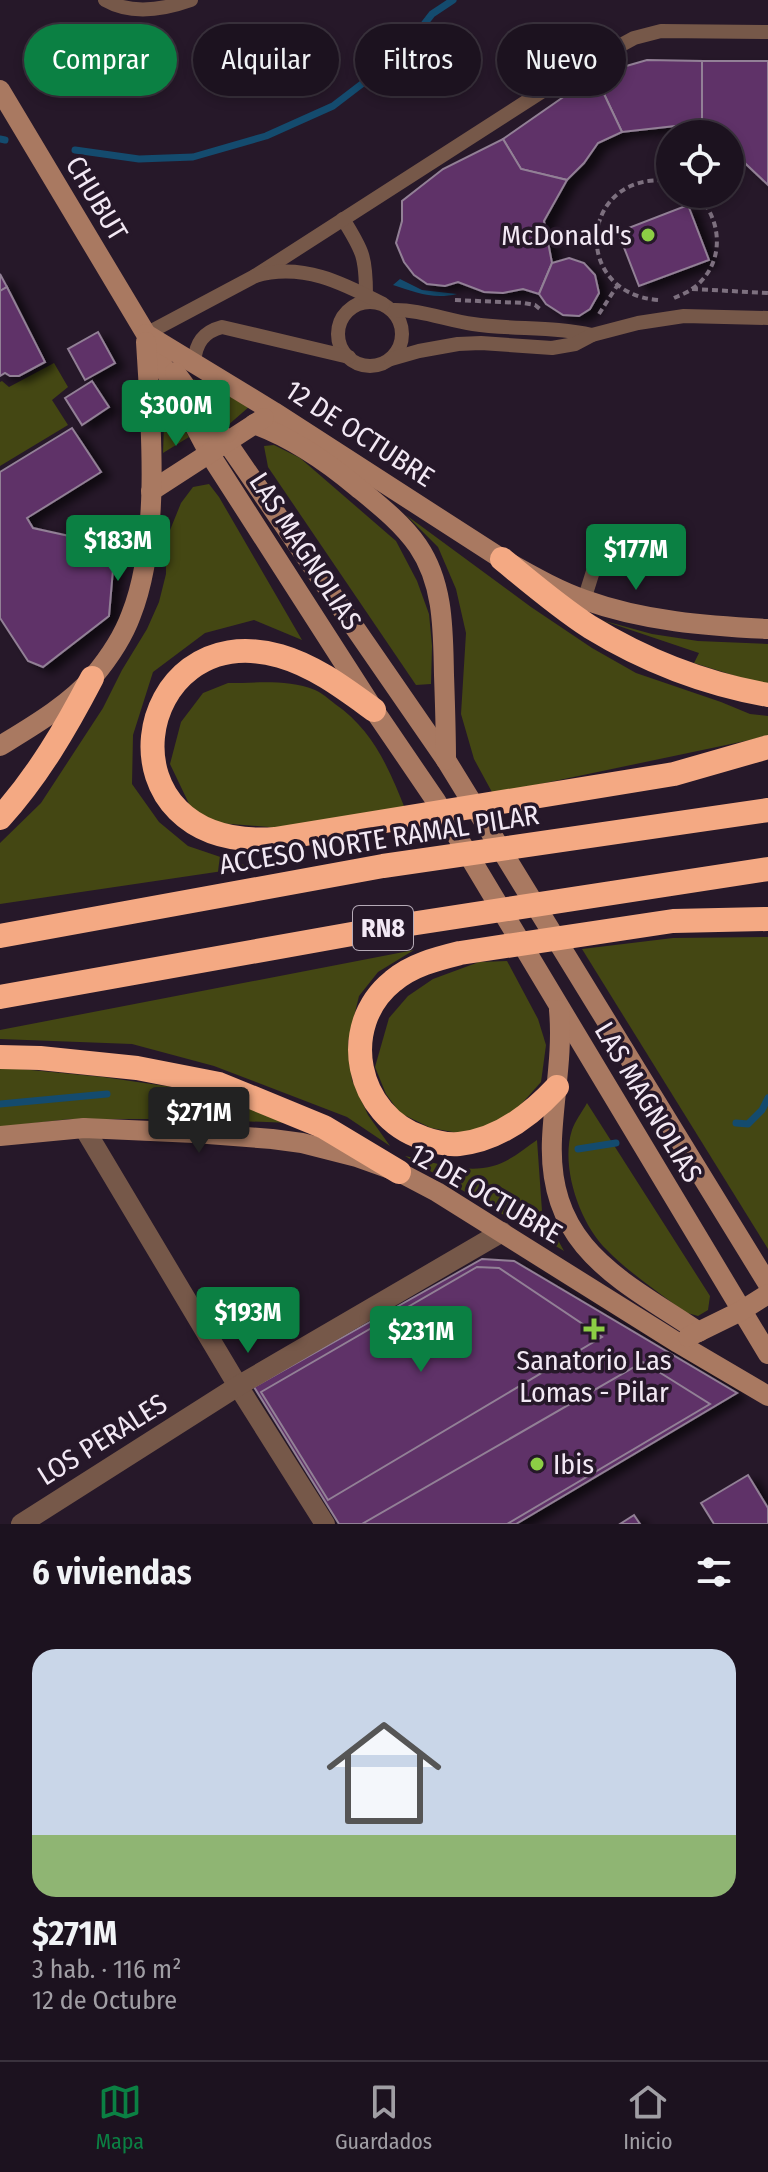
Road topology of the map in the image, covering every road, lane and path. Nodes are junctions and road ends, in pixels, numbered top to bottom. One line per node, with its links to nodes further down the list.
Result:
1 (105, 0): 2 (lane)
2 (191, 0)
3 (768, 32): 7 (lane)
4 (0, 90): 18 (main road, CHUBUT)
5 (656, 179): 9 (path)
6 (709, 208): 10 (path)
7 (343, 219): 8 (lane); 12 (lane)
8 (255, 276): 12 (lane); 18 (lane)
9 (617, 286): 10 (path); 17 (path)
10 (692, 289): 11 (path)
11 (768, 293)
12 (366, 295): 14 (lane)
13 (452, 300): 15 (path)
14 (388, 307): 17 (lane); 19 (lane); 20 (lane)
15 (545, 313)
16 (768, 318): 17 (lane)
17 (591, 328): 20 (lane)
18 (146, 334): 21 (main road, 12 DE OCTUBRE); 24 (main road, LAS MAGNOLIAS); 25 (main road, LAS MAGNOLIAS); 26 (main road)
19 (349, 357): 20 (lane); 21 (lane)
20 (391, 359)
21 (194, 362): 22 (main road, 12 DE OCTUBRE)
22 (274, 412): 23 (main road); 28 (main road, 12 DE OCTUBRE)
23 (254, 424): 24 (main road); 36 (main road)
24 (226, 441): 25 (main road); 36 (main road, LAS MAGNOLIAS)
25 (209, 453): 26 (main road); 33 (main road, LAS MAGNOLIAS)
26 (151, 491): 31 (main road)
27 (600, 549): 29 (lane)
28 (502, 559): 29 (main road, 12 DE OCTUBRE); 32 (highway)
29 (584, 600): 30 (main road, 12 DE OCTUBRE)
30 (768, 629)
31 (92, 678): 34 (main road); 38 (highway)
32 (768, 695)
33 (374, 710): 35 (highway); 43 (main road, LAS MAGNOLIAS)
34 (0, 746)
35 (768, 747)
36 (446, 760): 50 (main road, LAS MAGNOLIAS)
37 (768, 810): 41 (highway, ACCESO NORTE RAMAL PILAR / RN8)
38 (0, 818)
39 (768, 869): 42 (highway, RN8)
40 (768, 919): 45 (highway)
41 (0, 936)
42 (0, 997)
43 (559, 1005): 45 (main road); 52 (main road, LAS MAGNOLIAS)
44 (0, 1057): 48 (highway)
45 (557, 1087): 53 (main road)
46 (84, 1128): 47 (main road, 12 DE OCTUBRE); 48 (main road, 12 DE OCTUBRE); 56 (street)
47 (0, 1136)
48 (399, 1172): 49 (main road, 12 DE OCTUBRE)
49 (502, 1232): 54 (main road, 12 DE OCTUBRE); 56 (street, LOS PERALES)
50 (768, 1284)
51 (768, 1294): 52 (main road)
52 (741, 1311): 53 (main road); 55 (main road, LAS MAGNOLIAS)
53 (699, 1332): 54 (main road)
54 (678, 1343): 57 (main road, 12 DE OCTUBRE)
55 (768, 1354)
56 (238, 1386): 58 (street, LOS PERALES); 59 (street)
57 (768, 1396)
58 (21, 1524)
59 (325, 1524)

